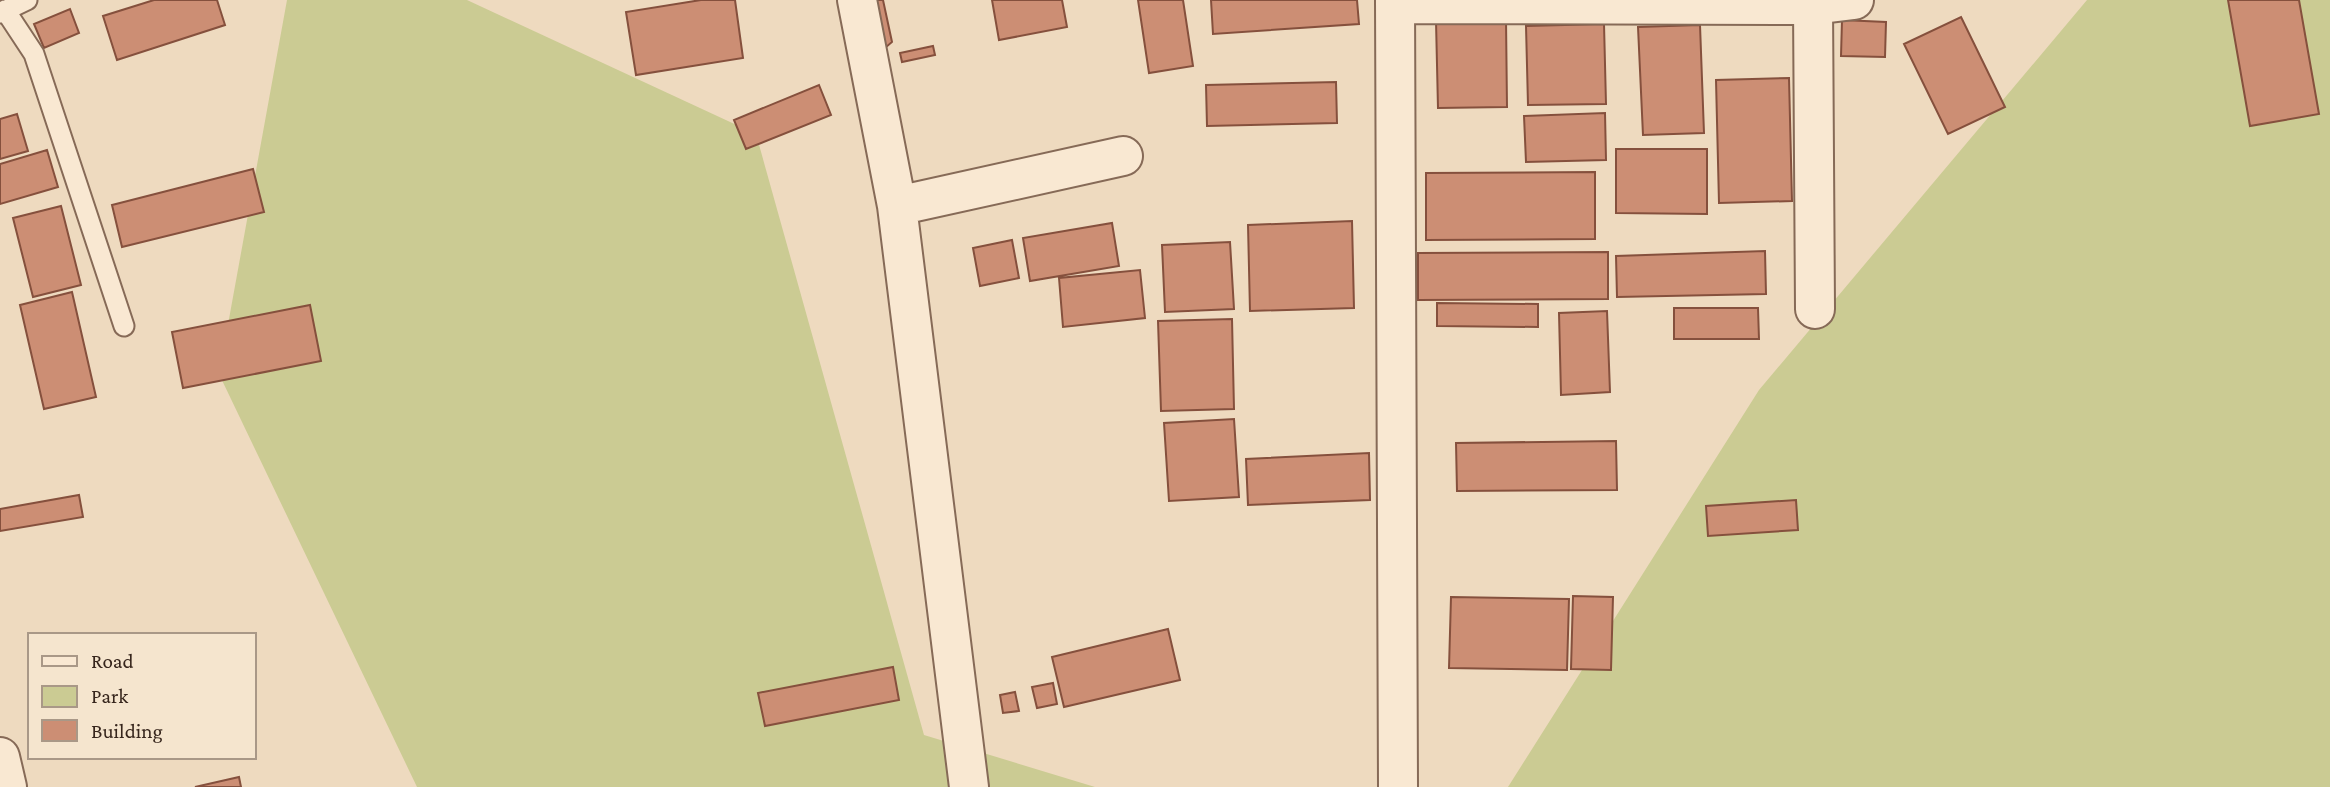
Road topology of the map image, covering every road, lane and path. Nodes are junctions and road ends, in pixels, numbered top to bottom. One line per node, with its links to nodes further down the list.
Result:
1 (27, 0): 6 (lane)
2 (857, 0): 8 (street)
3 (1854, 0): 5 (street)
4 (1395, 2): 5 (street); 14 (street)
5 (1813, 5): 9 (street)
6 (2, 11): 10 (lane)
7 (1123, 156): 8 (street)
8 (897, 206): 13 (street)
9 (1815, 309)
10 (124, 326)
11 (0, 757): 12 (street)
12 (7, 787)
13 (969, 787)
14 (1398, 787)

